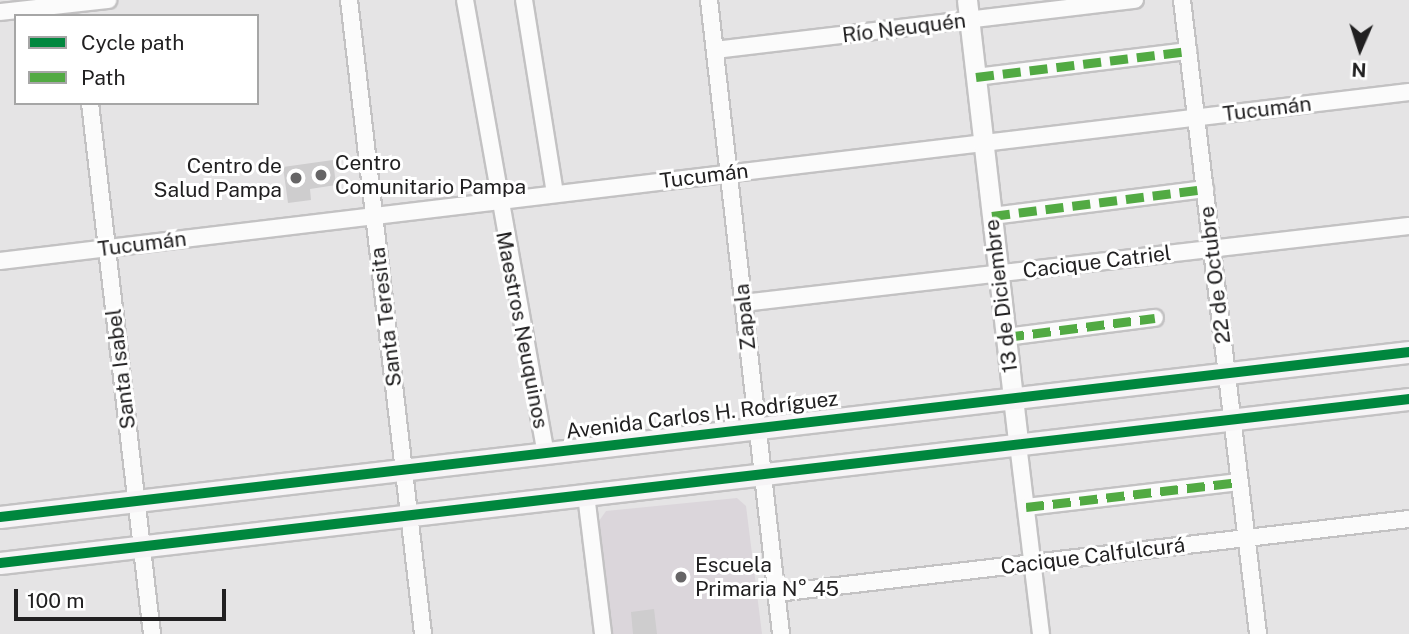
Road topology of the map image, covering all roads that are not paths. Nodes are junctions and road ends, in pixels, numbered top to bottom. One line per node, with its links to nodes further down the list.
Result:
1 (108, 0): 8 (street)
2 (349, 0): 22 (street, Santa Teresita)
3 (465, 0): 21 (street, Maestros Neuquinos)
4 (524, 0): 20 (street)
5 (709, 0): 11 (street, Zapala)
6 (1135, 0): 9 (street, Río Neuquén)
7 (1182, 0): 12 (street, 22 de Octubre)
8 (78, 6): 10 (street)
9 (968, 10): 11 (street, Río Neuquén); 13 (street, 13 de Diciembre)
10 (0, 12)
11 (715, 50): 18 (street, Zapala)
12 (1188, 51): 13 (street); 16 (street, 22 de Octubre)
13 (976, 77): 17 (street, 13 de Diciembre)
14 (1409, 92): 16 (street, Tucumán)
15 (90, 105): 25 (street, Santa Isabel)
16 (1196, 117): 17 (street, Tucumán); 19 (street, 22 de Octubre)
17 (984, 143): 18 (street, Tucumán); 23 (street, 13 de Diciembre)
18 (729, 173): 20 (street, Tucumán); 29 (street, Zapala)
19 (1205, 189): 23 (street); 26 (street, 22 de Octubre)
20 (555, 194): 21 (street, Tucumán)
21 (498, 201): 22 (street, Tucumán); 39 (street, Maestros Neuquinos)
22 (374, 216): 25 (street, Tucumán); 40 (street, Santa Teresita)
23 (992, 216): 28 (street, 13 de Diciembre)
24 (1409, 226): 26 (street, Cacique Catriel)
25 (107, 248): 27 (street, Tucumán); 44 (street, Santa Isabel)
26 (1212, 249): 28 (street, Cacique Catriel); 33 (street, 22 de Octubre)
27 (0, 261)
28 (999, 273): 29 (street, Cacique Catriel); 31 (street, 13 de Diciembre)
29 (743, 303): 37 (street, Zapala)
30 (1155, 318): 31 (street)
31 (1006, 337): 34 (street, 13 de Diciembre)
32 (1409, 352): 33 (main road, Avenida Carlos H. Rodríguez)
33 (1227, 373): 34 (main road, Avenida Carlos H. Rodríguez); 36 (street, 22 de Octubre)
34 (1013, 398): 37 (main road, Avenida Carlos H. Rodríguez); 38 (street, 13 de Diciembre)
35 (1409, 399): 36 (main road)
36 (1232, 419): 38 (main road); 42 (street, 22 de Octubre)
37 (758, 428): 39 (main road, Avenida Carlos H. Rodríguez); 41 (street, Zapala)
38 (1018, 444): 41 (main road); 45 (street, 13 de Diciembre)
39 (546, 453): 40 (main road, Avenida Carlos H. Rodríguez)
40 (404, 470): 44 (main road, Avenida Carlos H. Rodríguez); 46 (street, Santa Teresita)
41 (763, 474): 43 (main road); 53 (street, Zapala)
42 (1240, 482): 45 (street); 49 (street, 22 de Octubre)
43 (586, 495): 46 (main road); 56 (street)
44 (136, 501): 47 (main road, Avenida Carlos H. Rodríguez); 50 (street, Santa Isabel)
45 (1026, 507): 52 (street, 13 de Diciembre)
46 (409, 516): 50 (main road); 55 (street, Santa Teresita)
47 (0, 517)
48 (1409, 519): 49 (street, Cacique Calfulcurá)
49 (1246, 538): 52 (street, Cacique Calfulcurá); 59 (street, 22 de Octubre)
50 (141, 547): 51 (main road); 54 (street, Santa Isabel)
51 (0, 563)
52 (1032, 563): 53 (street, Cacique Calfulcurá); 58 (street, 13 de Diciembre)
53 (776, 593): 57 (street, Zapala)
54 (152, 634)
55 (423, 634)
56 (603, 634)
57 (781, 634)
58 (1041, 634)
59 (1258, 634)

